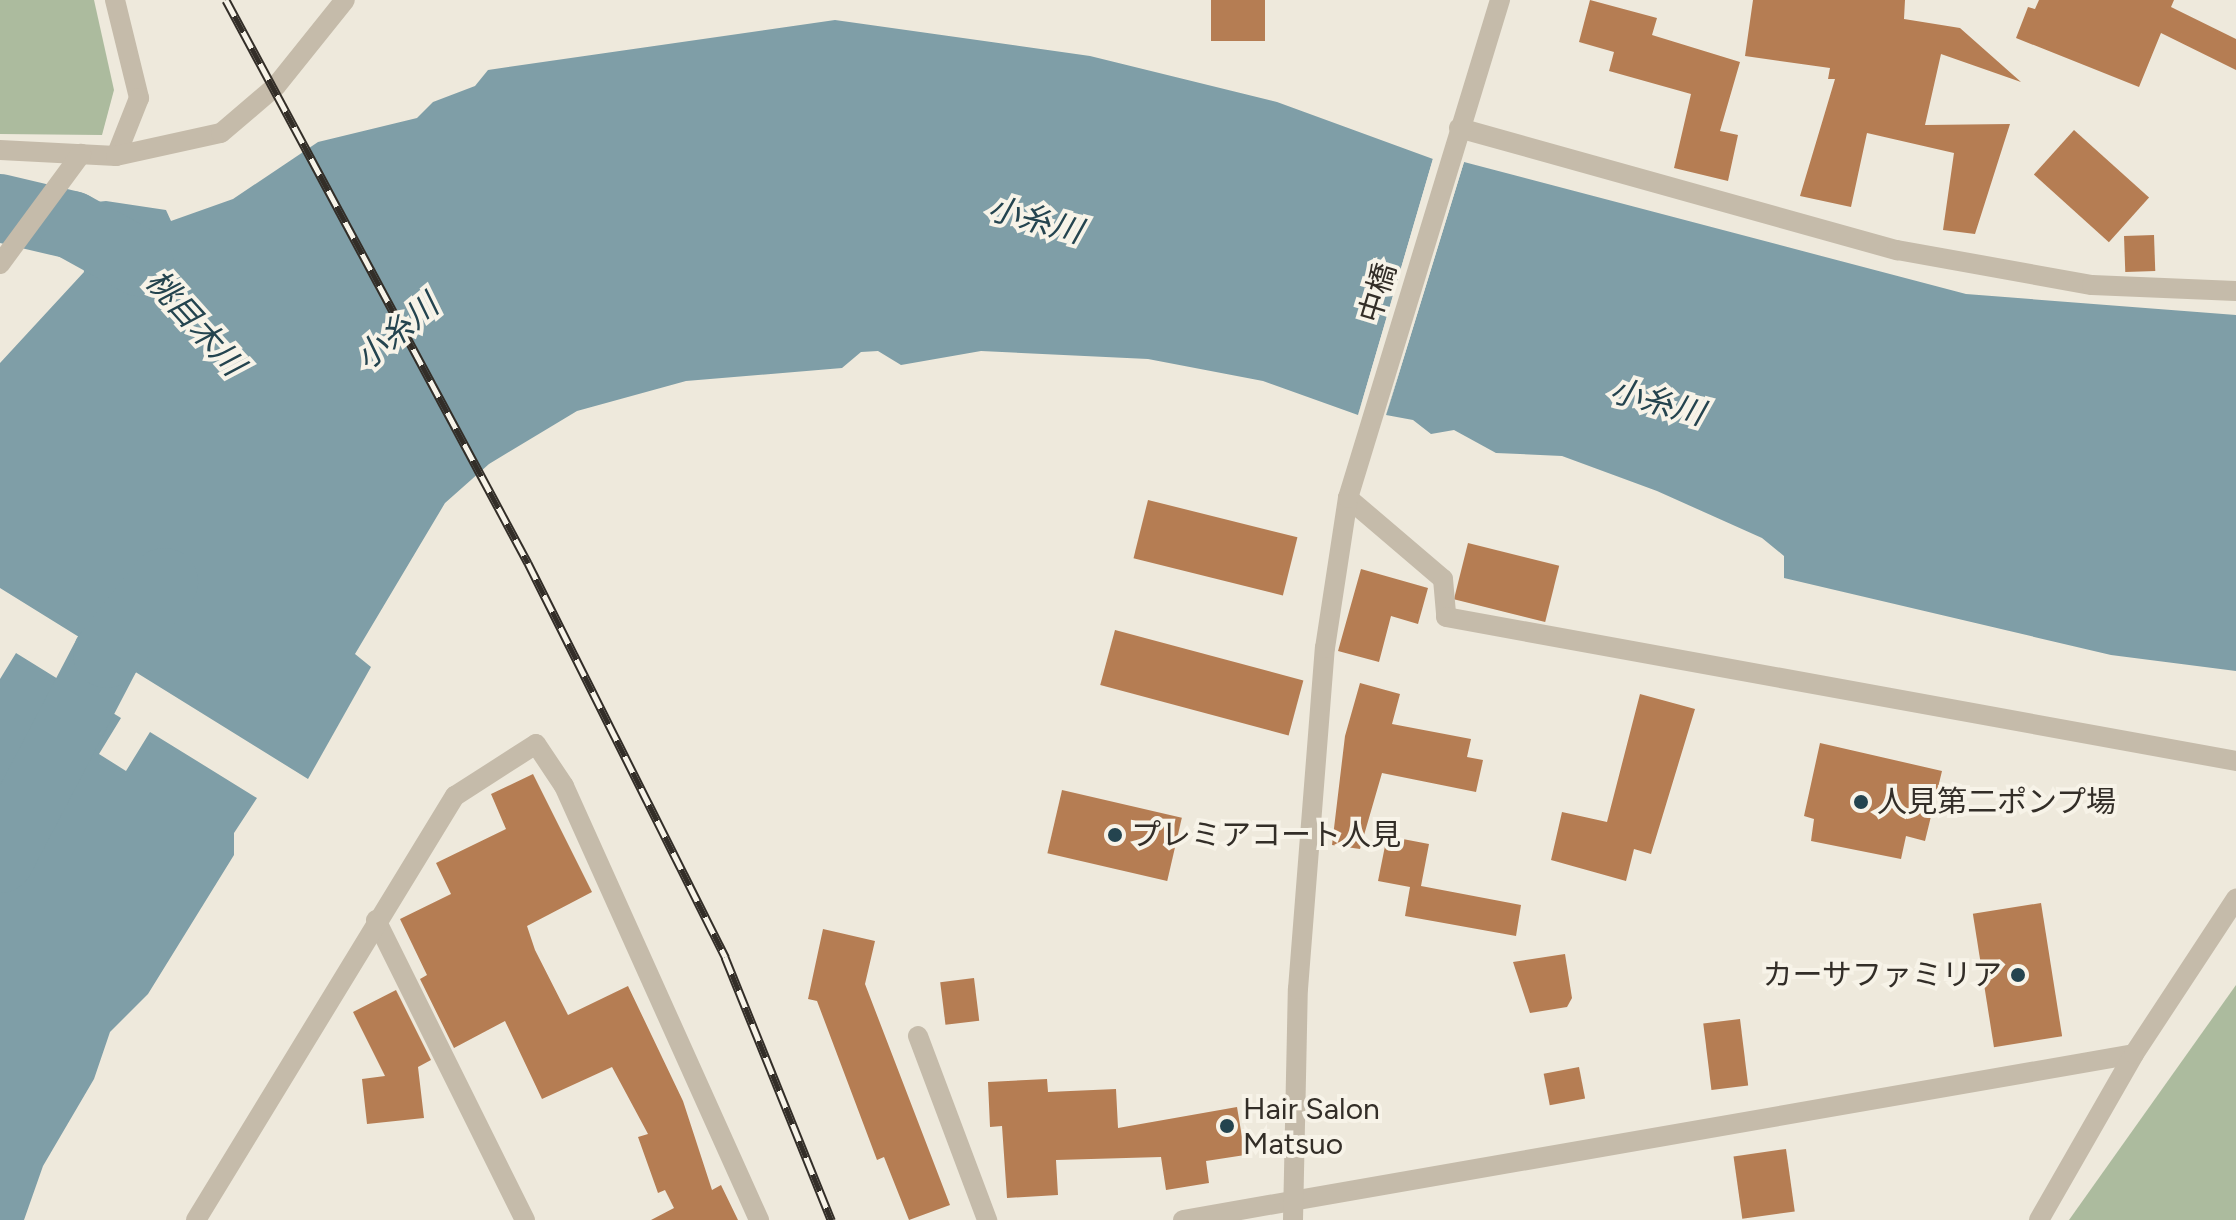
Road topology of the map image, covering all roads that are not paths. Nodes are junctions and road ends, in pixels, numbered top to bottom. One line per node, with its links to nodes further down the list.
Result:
1 (115, 0): 7 (street)
2 (345, 0): 7 (street)
3 (1500, 0): 4 (street, 中橋)
4 (1457, 133): 9 (street); 10 (street, 中橋)
5 (0, 150): 6 (street)
6 (81, 154): 7 (street); 8 (street)
7 (116, 156)
8 (0, 264)
9 (2236, 291)
10 (1348, 498): 11 (street); 16 (street, 中橋)
11 (2236, 761)
12 (2236, 899): 15 (street)
13 (376, 920): 17 (street); 18 (street); 19 (street)
14 (918, 1036): 20 (street)
15 (2134, 1054): 16 (street); 22 (street)
16 (1293, 1210): 21 (street)
17 (196, 1220)
18 (525, 1220)
19 (759, 1220)
20 (987, 1220)
21 (1183, 1220)
22 (2039, 1220)

